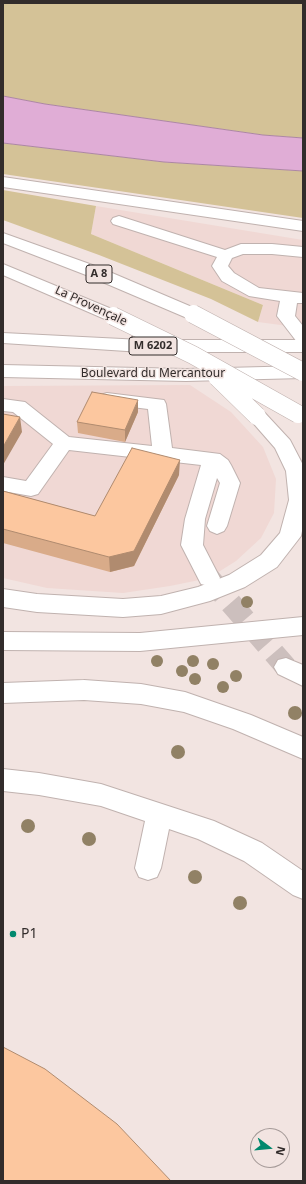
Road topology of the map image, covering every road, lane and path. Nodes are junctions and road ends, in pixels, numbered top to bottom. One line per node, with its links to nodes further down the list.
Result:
1 (3, 182): 3 (main road)
2 (119, 221): 6 (main road)
3 (303, 226)
4 (3, 238): 14 (main road, A 8, bridge)
5 (303, 252): 6 (main road)
6 (226, 255): 8 (main road)
7 (3, 269): 12 (main road, La Provençale, bridge)
8 (296, 298): 10 (main road)
9 (3, 338): 11 (main road, M 6202)
10 (303, 338)
11 (303, 346)
12 (193, 355): 17 (main road, La Provençale, bridge); 24 (main road, bridge)
13 (3, 371): 14 (main road, Boulevard du Mercantour)
14 (303, 372)
15 (104, 399): 19 (main road)
16 (3, 405): 18 (main road)
17 (300, 415)
18 (64, 443): 19 (main road); 21 (main road)
19 (162, 454): 20 (main road)
20 (213, 459): 22 (main road); 23 (main road)
21 (3, 484)
22 (217, 526)
23 (210, 578)
24 (3, 598)
25 (303, 626): 26 (main road)
26 (3, 641)
27 (3, 693): 28 (main road)
28 (303, 748)
29 (3, 780): 30 (main road)
30 (159, 813): 31 (main road); 32 (main road)
31 (148, 868)
32 (303, 886)

